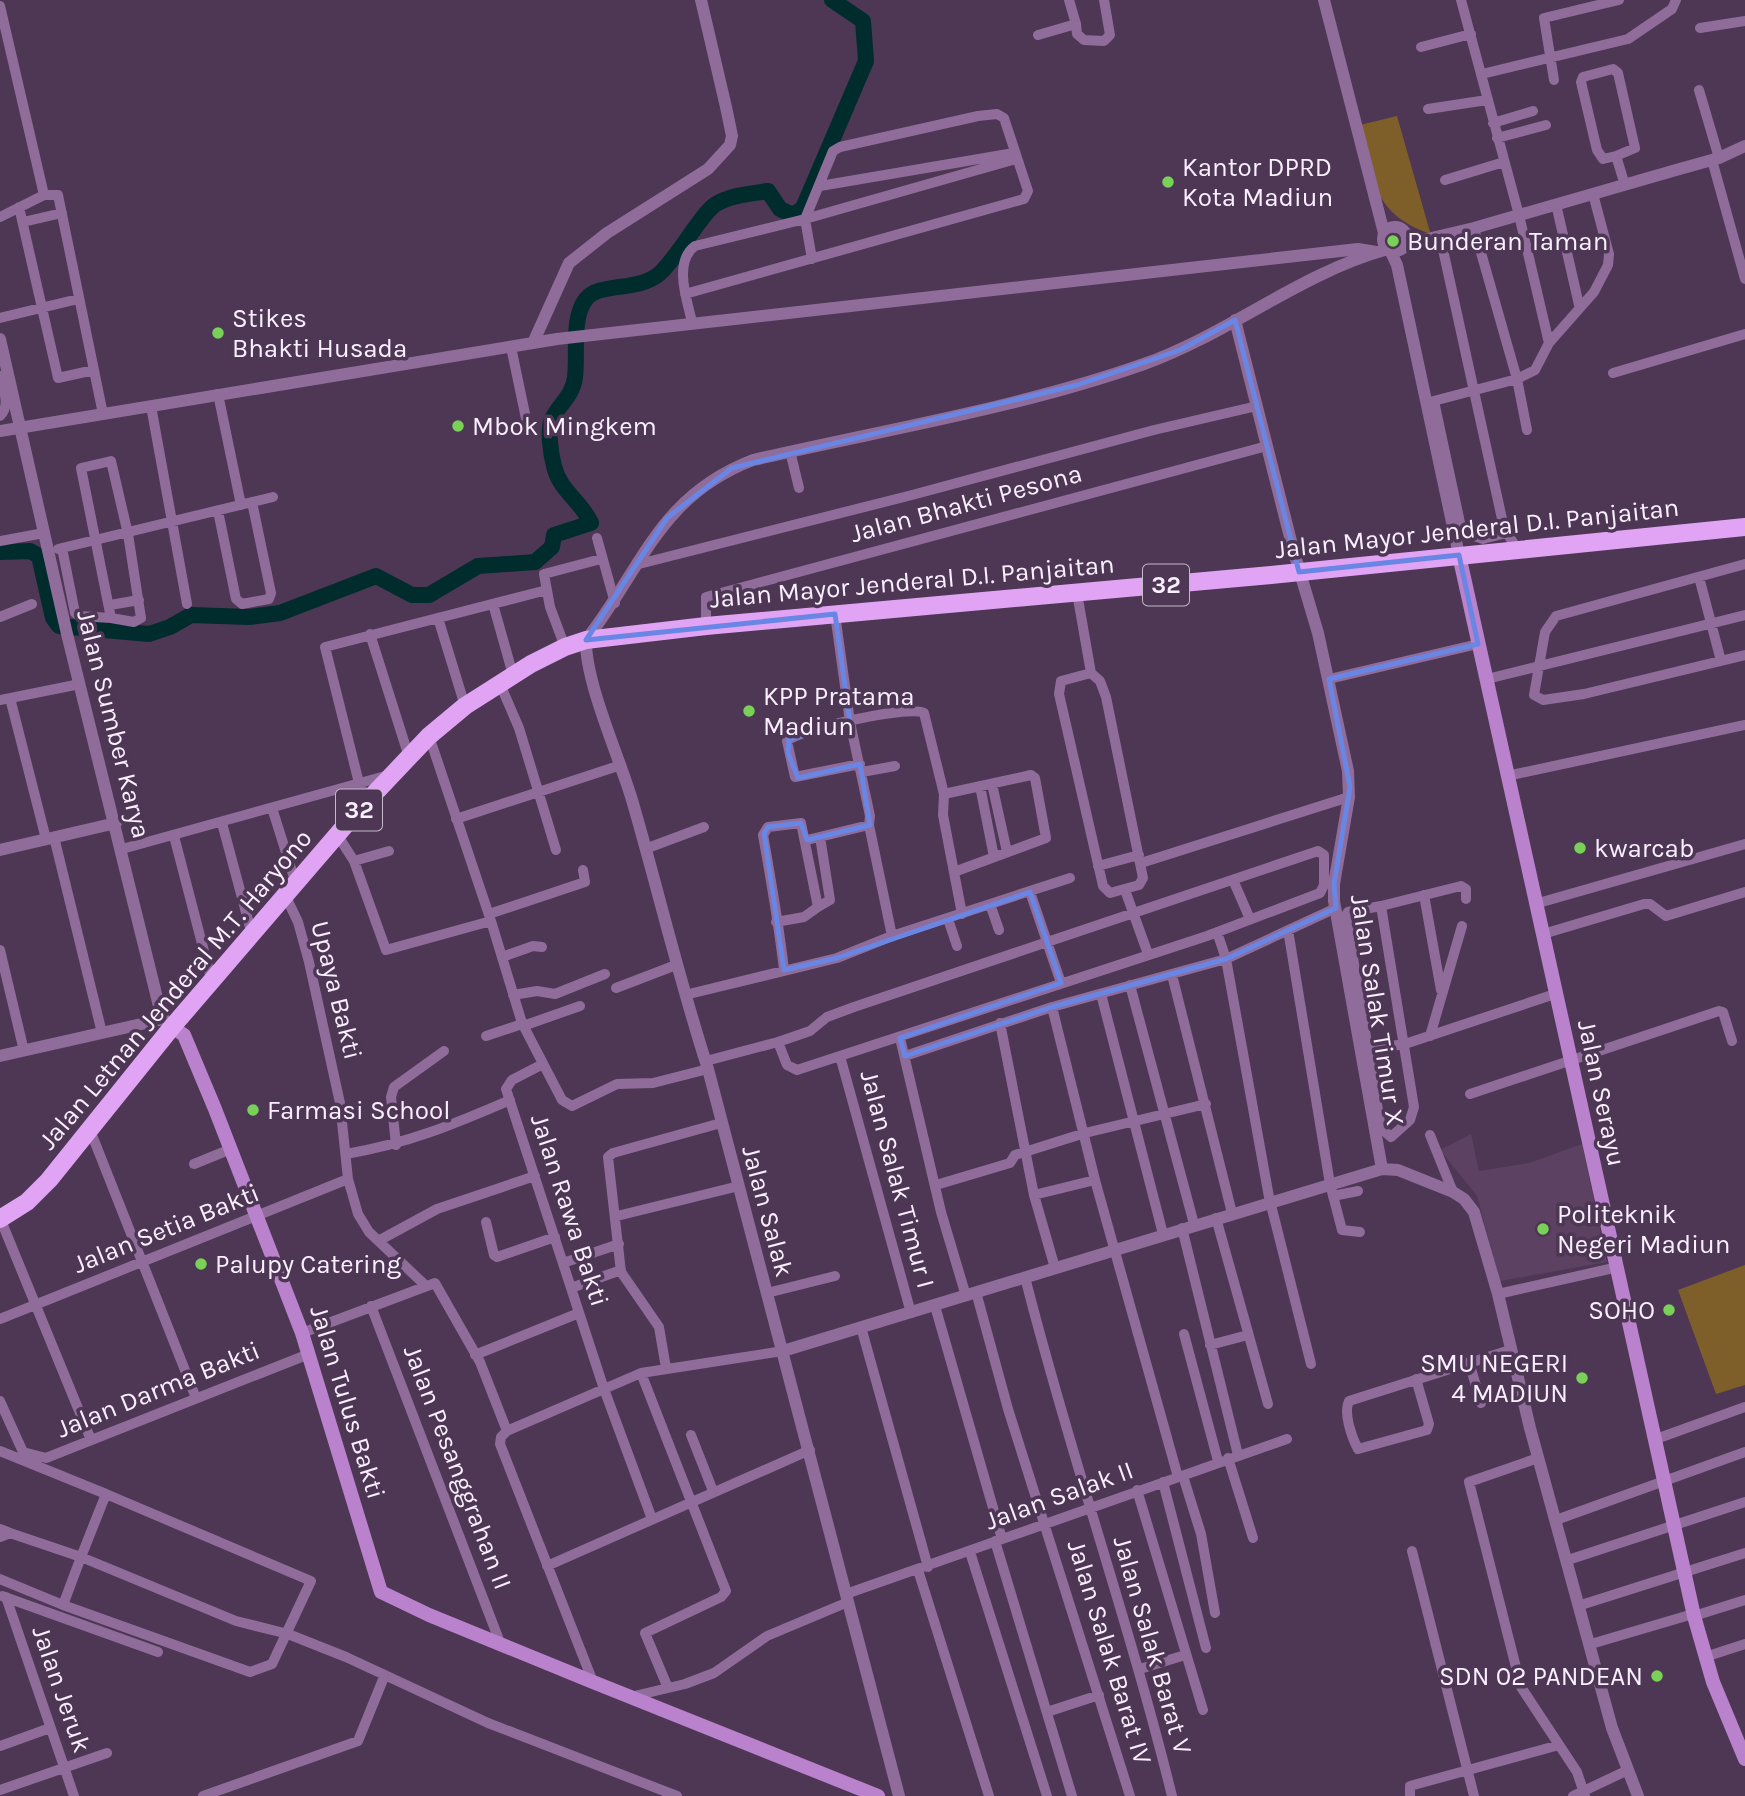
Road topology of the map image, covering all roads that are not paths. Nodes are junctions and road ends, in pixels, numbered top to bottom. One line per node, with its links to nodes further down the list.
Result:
1 (701, 0): 63 (street)
2 (1069, 0): 10 (street)
3 (1104, 0): 10 (street)
4 (1324, 0): 35 (street)
5 (1461, 0): 12 (street)
6 (1619, 0): 15 (street)
7 (1676, 0): 15 (street)
8 (0, 6): 34 (street)
9 (1745, 21): 11 (street)
10 (1076, 24): 13 (street)
11 (1700, 28)
12 (1471, 34): 14 (street); 16 (street)
13 (1038, 35)
14 (1420, 47)
15 (1549, 56): 16 (street); 17 (street)
16 (1482, 74): 19 (street)
17 (1554, 80)
18 (1699, 90): 28 (street)
19 (1487, 100): 20 (street); 22 (street)
20 (1428, 109)
21 (1534, 111): 22 (street)
22 (1493, 123): 24 (street)
23 (1546, 125): 24 (street)
24 (1497, 138): 29 (street)
25 (1745, 146): 28 (street)
26 (1015, 156): 32 (street); 32 (street); 41 (street); 50 (street)
27 (1616, 156): 27 (street); 31 (street)
28 (1716, 159): 31 (street); 52 (street)
29 (1504, 162): 30 (street); 39 (street)
30 (1444, 180)
31 (1625, 185): 33 (street)
32 (820, 186): 41 (street)
33 (1593, 194): 36 (street); 56 (street)
34 (44, 195): 37 (street); 38 (street)
35 (1375, 197): 43 (street); 45 (street)
36 (1556, 204): 39 (street); 56 (street)
37 (19, 207): 40 (street); 42 (street)
38 (62, 213): 42 (street); 55 (street)
39 (1520, 215): 44 (street); 64 (street)
40 (0, 216)
41 (805, 219): 50 (street); 54 (street)
42 (23, 222): 57 (street)
43 (1401, 228): 45 (street); 46 (street); 47 (street)
44 (1474, 228): 46 (street); 69 (street)
45 (1383, 235): 48 (street); 49 (street)
46 (1437, 236): 47 (street); 70 (street)
47 (1405, 245): 49 (street); 53 (street)
48 (1357, 249): 49 (street); 51 (street); 60 (street)
49 (1385, 250): 51 (street); 53 (street)
50 (812, 259): 54 (street)
51 (1343, 265): 59 (street)
52 (1745, 279)
53 (1402, 287): 72 (street)
54 (685, 294): 60 (street)
55 (78, 299): 57 (street); 66 (street)
56 (1579, 305): 64 (street)
57 (41, 308): 58 (street); 66 (street)
58 (0, 318)
59 (1235, 320): 74 (street, Jalan Salak Timur X); 82 (street)
60 (692, 322): 63 (street)
61 (1745, 334): 67 (street)
62 (0, 339): 77 (street, Jalan Sumber Karya)
63 (533, 343): 65 (street)
64 (1549, 343): 69 (street)
65 (512, 347): 71 (street); 78 (street)
66 (94, 370): 75 (street)
67 (1613, 373)
68 (0, 376): 76 (street)
69 (1517, 379): 70 (street); 79 (street)
70 (1474, 390): 72 (street); 90 (street)
71 (218, 394): 73 (street); 85 (street)
72 (1430, 402): 90 (street); 98 (street)
73 (151, 406): 75 (street); 87 (street)
74 (1258, 406): 81 (street, Jalan Salak Timur X); 100 (street)
75 (103, 414): 77 (street)
76 (0, 416)
77 (21, 428): 80 (street); 89 (street, Jalan Sumber Karya)
78 (528, 428)
79 (1527, 430)
80 (0, 431)
81 (1267, 446): 102 (street, Jalan Salak Timur X); 118 (street, Jalan Bhakti Pesona)
82 (790, 451): 83 (street); 100 (street)
83 (799, 488)
84 (273, 497): 85 (street)
85 (247, 503): 86 (street); 86 (street)
86 (218, 511): 87 (street)
87 (174, 522): 91 (street); 109 (street)
88 (1745, 527): 96 (highway, Jalan Mayor Jenderal D.I. Panjaitan / 32)
89 (44, 533): 93 (street); 97 (street, Jalan Sumber Karya)
90 (1506, 533): 96 (street)
91 (128, 534): 94 (street); 94 (street); 106 (street)
92 (597, 538): 99 (street)
93 (0, 539)
94 (97, 540): 95 (street); 111 (street)
95 (62, 548): 97 (street); 115 (street)
96 (1517, 549): 98 (highway, Jalan Mayor Jenderal D.I. Panjaitan / 32)
97 (49, 551): 130 (street, Jalan Sumber Karya)
98 (1459, 555): 102 (highway, Jalan Mayor Jenderal D.I. Panjaitan / 32); 121 (main road, Jalan Serayu)
99 (601, 559): 104 (street); 107 (street)
100 (639, 564): 107 (street)
101 (1745, 564): 103 (street)
102 (1299, 572): 105 (highway, Jalan Mayor Jenderal D.I. Panjaitan / 32); 127 (street, Jalan Salak Timur X)
103 (1699, 577): 117 (street); 125 (street)
104 (547, 590): 110 (street); 122 (street)
105 (1077, 593): 112 (highway, Jalan Mayor Jenderal D.I. Panjaitan / 32); 126 (street)
106 (139, 600): 111 (street); 115 (street)
107 (615, 603): 120 (street)
108 (32, 604): 114 (street)
109 (187, 604)
110 (493, 604): 116 (street); 129 (street)
111 (110, 605): 115 (street)
112 (835, 614): 118 (highway, Jalan Mayor Jenderal D.I. Panjaitan / 32); 133 (street)
113 (1745, 615): 117 (street)
114 (0, 617)
115 (111, 618)
116 (438, 618): 119 (street); 132 (street)
117 (1712, 624): 124 (street); 125 (street)
118 (706, 626): 120 (highway, Jalan Mayor Jenderal D.I. Panjaitan / 32)
119 (370, 634): 136 (street); 142 (street)
120 (586, 640): 122 (highway, Jalan Letnan Jenderal M.T. Haryono / 32); 137 (street, Jalan Salak)
121 (1478, 644): 127 (street); 128 (main road, Jalan Serayu)
122 (565, 647): 129 (highway, Jalan Letnan Jenderal M.T. Haryono / 32)
123 (1745, 655): 124 (street)
124 (1721, 661): 125 (street)
125 (1537, 668): 128 (street)
126 (1091, 673): 167 (street); 169 (street)
127 (1329, 679): 146 (street, Jalan Salak Timur X)
128 (1487, 679): 141 (main road, Jalan Serayu)
129 (506, 680): 132 (highway, Jalan Letnan Jenderal M.T. Haryono / 32); 144 (street)
130 (80, 684): 131 (street); 150 (street, Jalan Sumber Karya)
131 (5, 699): 157 (street)
132 (465, 706): 135 (highway, Jalan Letnan Jenderal M.T. Haryono / 32)
133 (850, 722): 139 (street); 139 (street); 145 (street)
134 (1745, 725): 141 (street)
135 (429, 736): 136 (highway, Jalan Letnan Jenderal M.T. Haryono / 32); 149 (street)
136 (409, 757): 140 (highway, Jalan Letnan Jenderal M.T. Haryono / 32)
137 (621, 765): 144 (street); 162 (street, Jalan Salak)
138 (895, 766): 139 (street)
139 (861, 768): 152 (street)
140 (392, 774): 142 (street); 147 (highway, Jalan Letnan Jenderal M.T. Haryono / 32)
141 (1507, 776): 180 (main road, Jalan Serayu)
142 (359, 783): 147 (street); 148 (street)
143 (986, 785): 145 (street); 165 (street); 165 (street); 166 (street)
144 (539, 793): 149 (street); 161 (street)
145 (944, 794): 171 (street)
146 (1349, 797): 167 (street); 184 (street, Jalan Salak Timur X)
147 (368, 800): 155 (highway, Jalan Letnan Jenderal M.T. Haryono / 32)
148 (272, 808): 151 (street); 174 (street, Upaya Bakti)
149 (456, 819): 187 (street)
150 (116, 823): 157 (street); 160 (street, Jalan Sumber Karya)
151 (222, 823): 154 (street); 196 (street)
152 (869, 825): 156 (street); 197 (street)
153 (704, 827): 162 (street)
154 (174, 836): 160 (street); 209 (street)
155 (338, 836): 168 (street); 174 (highway, Jalan Letnan Jenderal M.T. Haryono / 32)
156 (820, 837): 158 (street); 183 (street)
157 (50, 838): 163 (street); 223 (street)
158 (807, 840): 183 (street); 190 (street)
159 (1745, 845): 180 (street)
160 (122, 849): 220 (street, Jalan Sumber Karya)
161 (556, 849)
162 (645, 849): 205 (street, Jalan Salak)
163 (0, 850)
164 (389, 850): 168 (street)
165 (1007, 852): 166 (street)
166 (994, 857): 171 (street)
167 (1140, 859): 169 (street); 175 (street)
168 (354, 861): 187 (street)
169 (1098, 866): 175 (street)
170 (583, 870): 187 (street)
171 (954, 872): 185 (street)
172 (1070, 878): 176 (street)
173 (1233, 880): 186 (street); 189 (street); 189 (street)
174 (291, 890): 196 (highway, Jalan Letnan Jenderal M.T. Haryono / 32); 251 (street, Upaya Bakti)
175 (1125, 890): 186 (street)
176 (1030, 892): 181 (street); 198 (street)
177 (1745, 892): 195 (street)
178 (1424, 895): 179 (street); 182 (street); 213 (street)
179 (1466, 899)
180 (1535, 904): 195 (main road, Jalan Serayu)
181 (990, 905): 185 (street); 192 (street)
182 (1381, 906): 229 (street); 230 (street)
183 (818, 907): 190 (street)
184 (1336, 908): 193 (street); 253 (street, Jalan Salak Timur X)
185 (962, 914): 188 (street)
186 (1134, 914): 198 (street); 202 (street)
187 (490, 918): 203 (street)
188 (948, 919): 197 (street); 199 (street)
189 (1250, 919): 194 (street)
190 (776, 922): 206 (street)
191 (1462, 926): 213 (street)
192 (999, 930)
193 (1288, 930): 204 (street); 259 (street)
194 (1217, 932): 202 (street); 204 (street)
195 (1543, 934): 215 (main road, Jalan Serayu)
196 (252, 936): 209 (highway, Jalan Letnan Jenderal M.T. Haryono / 32)
197 (892, 936): 206 (street)
198 (1048, 942): 210 (street); 227 (street)
199 (957, 946)
200 (542, 947): 203 (street)
201 (0, 950): 231 (street)
202 (1148, 954): 210 (street)
203 (502, 957): 216 (street)
204 (1226, 959): 208 (street); 263 (street)
205 (676, 965): 212 (street); 217 (street, Jalan Salak)
206 (784, 970): 217 (street)
207 (605, 974): 216 (street)
208 (1172, 975): 211 (street); 241 (street)
209 (212, 983): 220 (highway, Jalan Letnan Jenderal M.T. Haryono / 32)
210 (1061, 983): 226 (street)
211 (1130, 985): 214 (street); 242 (street)
212 (617, 988)
213 (1441, 993): 224 (street)
214 (1101, 994): 219 (street); 243 (street)
215 (1555, 994): 224 (street); 236 (main road, Jalan Serayu)
216 (513, 995): 222 (street)
217 (685, 995): 238 (street, Jalan Salak)
218 (580, 1006): 222 (street)
219 (1052, 1007): 221 (street); 246 (street)
220 (168, 1023): 223 (street); 245 (highway, Jalan Letnan Jenderal M.T. Haryono / 32); 249 (main road, Jalan Tulus Bakti)
221 (1000, 1023): 235 (street); 250 (street)
222 (522, 1025): 225 (street); 237 (street)
223 (102, 1033): 231 (street)
224 (1435, 1034): 229 (street)
225 (486, 1037)
226 (900, 1038): 234 (street); 235 (street, Jalan Salak Barat IV)
227 (778, 1041): 234 (street); 238 (street)
228 (1732, 1041): 236 (street)
229 (1405, 1044): 230 (street); 230 (street)
230 (1369, 1049)
231 (24, 1051): 233 (street)
232 (444, 1051): 248 (street)
233 (0, 1056)
234 (840, 1056): 293 (street, Jalan Salak Timur I)
235 (905, 1056): 257 (street, Jalan Salak Barat IV)
236 (1570, 1060): 239 (street); 279 (main road, Jalan Serayu)
237 (543, 1064): 238 (street); 240 (street, Jalan Rawa Bakti)
238 (707, 1065): 244 (street, Jalan Salak)
239 (1469, 1094)
240 (510, 1100): 248 (street); 254 (street, Jalan Rawa Bakti)
241 (1206, 1104): 242 (street); 264 (street)
242 (1164, 1115): 243 (street); 270 (street)
243 (1132, 1122): 246 (street); 272 (street)
244 (721, 1123): 258 (street, Jalan Salak); 266 (street)
245 (90, 1130): 268 (highway, Jalan Letnan Jenderal M.T. Haryono / 32); 277 (street)
246 (1085, 1133): 250 (street); 256 (street)
247 (1430, 1135): 261 (street)
248 (396, 1145): 251 (street)
249 (231, 1149): 252 (street); 265 (main road, Jalan Tulus Bakti)
250 (1025, 1152): 257 (street); 262 (street)
251 (346, 1154): 255 (street, Upaya Bakti)
252 (194, 1164)
253 (1388, 1169): 259 (street); 261 (street)
254 (535, 1176): 273 (street, Jalan Rawa Bakti); 274 (street)
255 (348, 1179): 265 (street, Jalan Setia Bakti); 274 (street, Upaya Bakti)
256 (1095, 1180): 262 (street); 276 (street)
257 (936, 1185): 287 (street, Jalan Salak Barat IV)
258 (739, 1186): 266 (street); 286 (street, Jalan Salak)
259 (1332, 1190): 260 (street); 263 (street); 271 (street)
260 (1358, 1191)
261 (1453, 1192): 288 (street)
262 (1034, 1195): 280 (street)
263 (1270, 1202): 264 (street); 305 (street)
264 (1232, 1213): 267 (street)
265 (258, 1215): 277 (street, Jalan Setia Bakti); 296 (main road, Jalan Tulus Bakti)
266 (617, 1216): 275 (street)
267 (1216, 1218): 270 (street); 298 (street)
268 (0, 1219): 289 (street)
269 (486, 1222): 273 (street)
270 (1188, 1226): 272 (street); 299 (street)
271 (1360, 1232)
272 (1163, 1234): 276 (street)
273 (555, 1237): 278 (street, Jalan Rawa Bakti)
274 (380, 1240): 284 (street, Upaya Bakti)
275 (619, 1244): 278 (street); 281 (street)
276 (1116, 1248): 280 (street); 325 (street)
277 (142, 1261): 289 (street, Jalan Setia Bakti); 310 (street)
278 (563, 1263): 285 (street, Jalan Rawa Bakti)
279 (1618, 1267): 288 (street); 318 (main road, Jalan Serayu)
280 (1055, 1268): 283 (street)
281 (621, 1270): 285 (street); 306 (street)
282 (835, 1276): 286 (street)
283 (1025, 1277): 287 (street); 333 (street, Jalan Salak Barat V)
284 (426, 1286): 290 (street); 303 (street)
285 (571, 1288): 292 (street, Jalan Rawa Bakti)
286 (767, 1293): 301 (street, Jalan Salak)
287 (971, 1294): 291 (street); 336 (street, Jalan Salak Barat IV)
288 (1498, 1294): 300 (street)
289 (37, 1303): 294 (street, Jalan Setia Bakti); 319 (street)
290 (371, 1306): 296 (street); 360 (street, Jalan Pesanggrahan II)
291 (935, 1306): 293 (street); 340 (street)
292 (579, 1312): 303 (street); 309 (street, Jalan Rawa Bakti)
293 (911, 1313): 295 (street)
294 (0, 1319)
295 (861, 1326): 301 (street); 347 (street)
296 (302, 1333): 302 (main road, Jalan Tulus Bakti)
297 (1184, 1334): 323 (street)
298 (1248, 1335): 299 (street); 312 (street)
299 (1210, 1345): 323 (street)
300 (1510, 1350): 304 (street); 324 (street)
301 (783, 1351): 306 (street); 320 (street, Jalan Salak)
302 (309, 1354): 310 (street, Jalan Darma Bakti); 360 (main road, Jalan Tulus Bakti)
303 (475, 1355): 315 (street)
304 (1469, 1362): 308 (street); 313 (street)
305 (1311, 1364)
306 (666, 1368): 307 (street)
307 (641, 1373): 309 (street); 331 (street)
308 (1416, 1379): 308 (street)
309 (604, 1389): 315 (street); 334 (street, Jalan Rawa Bakti)
310 (196, 1398): 319 (street, Jalan Darma Bakti)
311 (0, 1401): 319 (street, Jalan Darma Bakti)
312 (1268, 1404)
313 (1481, 1404)
314 (1745, 1407): 318 (street)
315 (507, 1431): 346 (street)
316 (691, 1435): 329 (street)
317 (1287, 1439): 323 (street, Jalan Salak II)
318 (1656, 1439): 326 (main road, Jalan Serayu)
319 (91, 1440)
320 (810, 1450): 329 (street); 351 (street, Jalan Salak)
321 (0, 1451): 330 (street)
322 (1745, 1452): 326 (street)
323 (1228, 1458): 325 (street, Jalan Salak II); 339 (street)
324 (1538, 1458): 335 (street); 374 (street)
325 (1181, 1476): 327 (street, Jalan Salak II); 355 (street)
326 (1665, 1481): 335 (street); 337 (main road, Jalan Serayu)
327 (1163, 1482): 328 (street, Jalan Salak II); 361 (street)
328 (1137, 1490): 333 (street, Jalan Salak II); 363 (street)
329 (713, 1491): 331 (street)
330 (106, 1494): 344 (street); 357 (street)
331 (689, 1502): 334 (street); 368 (street)
332 (1745, 1502): 337 (street)
333 (1087, 1507): 336 (street, Jalan Salak II); 365 (street, Jalan Salak Barat V)
334 (652, 1519): 346 (street)
335 (1556, 1520): 345 (street)
336 (1045, 1522): 340 (street, Jalan Salak II); 369 (street, Jalan Salak Barat IV)
337 (1676, 1526): 345 (street); 348 (main road, Jalan Serayu)
338 (3, 1533): 344 (street)
339 (1253, 1538)
340 (999, 1540): 342 (street, Jalan Salak II); 372 (street)
341 (1412, 1551): 380 (street)
342 (970, 1552): 347 (street, Jalan Salak II); 389 (street)
343 (1745, 1553): 348 (street)
344 (80, 1557): 353 (street); 357 (street)
345 (1568, 1560): 354 (street)
346 (547, 1566): 367 (street)
347 (923, 1569): 351 (street, Jalan Salak II); 388 (street)
348 (1686, 1572): 354 (street); 356 (main road, Jalan Serayu)
349 (0, 1579): 353 (street)
350 (3, 1596): 362 (street); 373 (street, Jalan Jeruk)
351 (847, 1598): 368 (street, Jalan Salak II); 387 (street, Jalan Salak)
352 (1745, 1600): 356 (street)
353 (63, 1605): 357 (street)
354 (1581, 1605): 358 (street)
355 (1216, 1613)
356 (1693, 1615): 358 (street); 364 (main road, Jalan Serayu)
357 (288, 1634): 366 (street)
358 (1591, 1644): 379 (street)
359 (1745, 1644): 364 (street)
360 (501, 1645): 367 (main road)
361 (1206, 1648)
362 (158, 1652)
363 (1185, 1655): 365 (street); 371 (street)
364 (1705, 1657): 377 (main road, Jalan Serayu)
365 (1140, 1669): 392 (street, Jalan Salak Barat V)
366 (384, 1677): 384 (street); 385 (street)
367 (593, 1682): 370 (main road)
368 (668, 1688): 370 (street, Jalan Salak II)
369 (1099, 1695): 372 (street); 391 (street, Jalan Salak Barat IV)
370 (630, 1697): 386 (main road)
371 (1203, 1710)
372 (1047, 1713): 390 (street)
373 (50, 1728): 375 (street); 378 (street, Jalan Jeruk)
374 (1559, 1745): 380 (street); 382 (street)
375 (0, 1746)
376 (107, 1753): 378 (street)
377 (1745, 1759)
378 (64, 1767): 381 (street); 383 (street, Jalan Jeruk)
379 (1626, 1770): 382 (street); 395 (street)
380 (1468, 1771): 393 (street); 394 (street)
381 (0, 1790)
382 (1580, 1794)
383 (74, 1796)
384 (203, 1796)
385 (677, 1796)
386 (878, 1796)
387 (899, 1796)
388 (989, 1796)
389 (1047, 1796)
390 (1072, 1796)
391 (1130, 1796)
392 (1172, 1796)
393 (1409, 1796)
394 (1474, 1796)
395 (1638, 1796)

